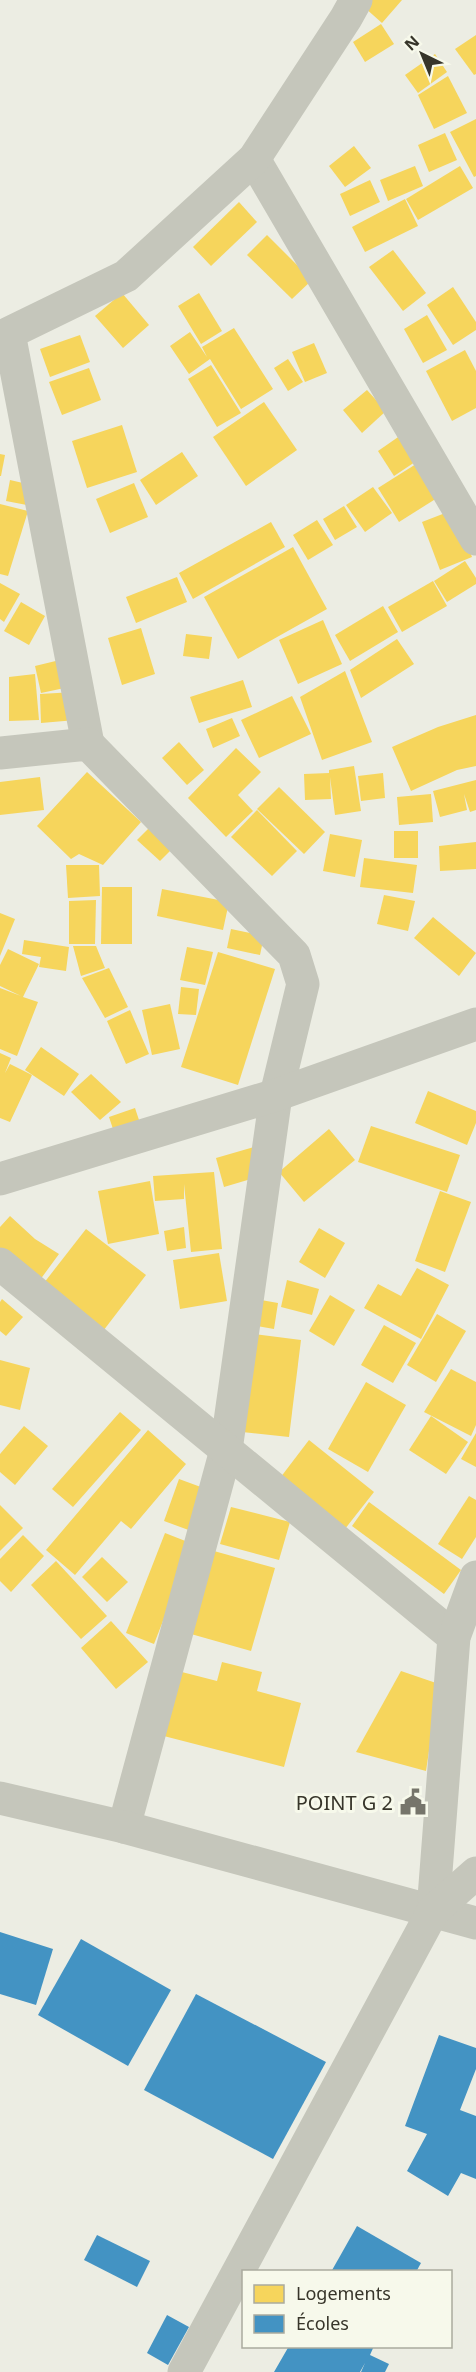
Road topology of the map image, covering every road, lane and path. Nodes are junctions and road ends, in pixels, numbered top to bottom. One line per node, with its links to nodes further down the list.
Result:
1 (356, 0): 2 (street)
2 (254, 159): 3 (street); 4 (street)
3 (476, 539)
4 (88, 744): 5 (street); 7 (street)
5 (0, 753)
6 (476, 1024): 7 (street)
7 (276, 1095): 8 (street); 10 (street)
8 (0, 1179)
9 (0, 1264): 10 (street)
10 (226, 1450): 12 (street); 14 (street)
11 (476, 1577): 12 (street)
12 (454, 1637): 16 (street)
13 (0, 1798): 14 (street)
14 (124, 1827): 16 (street)
15 (476, 1873): 16 (street)
16 (433, 1911): 17 (street); 18 (street)
17 (476, 1923)
18 (184, 2372)

